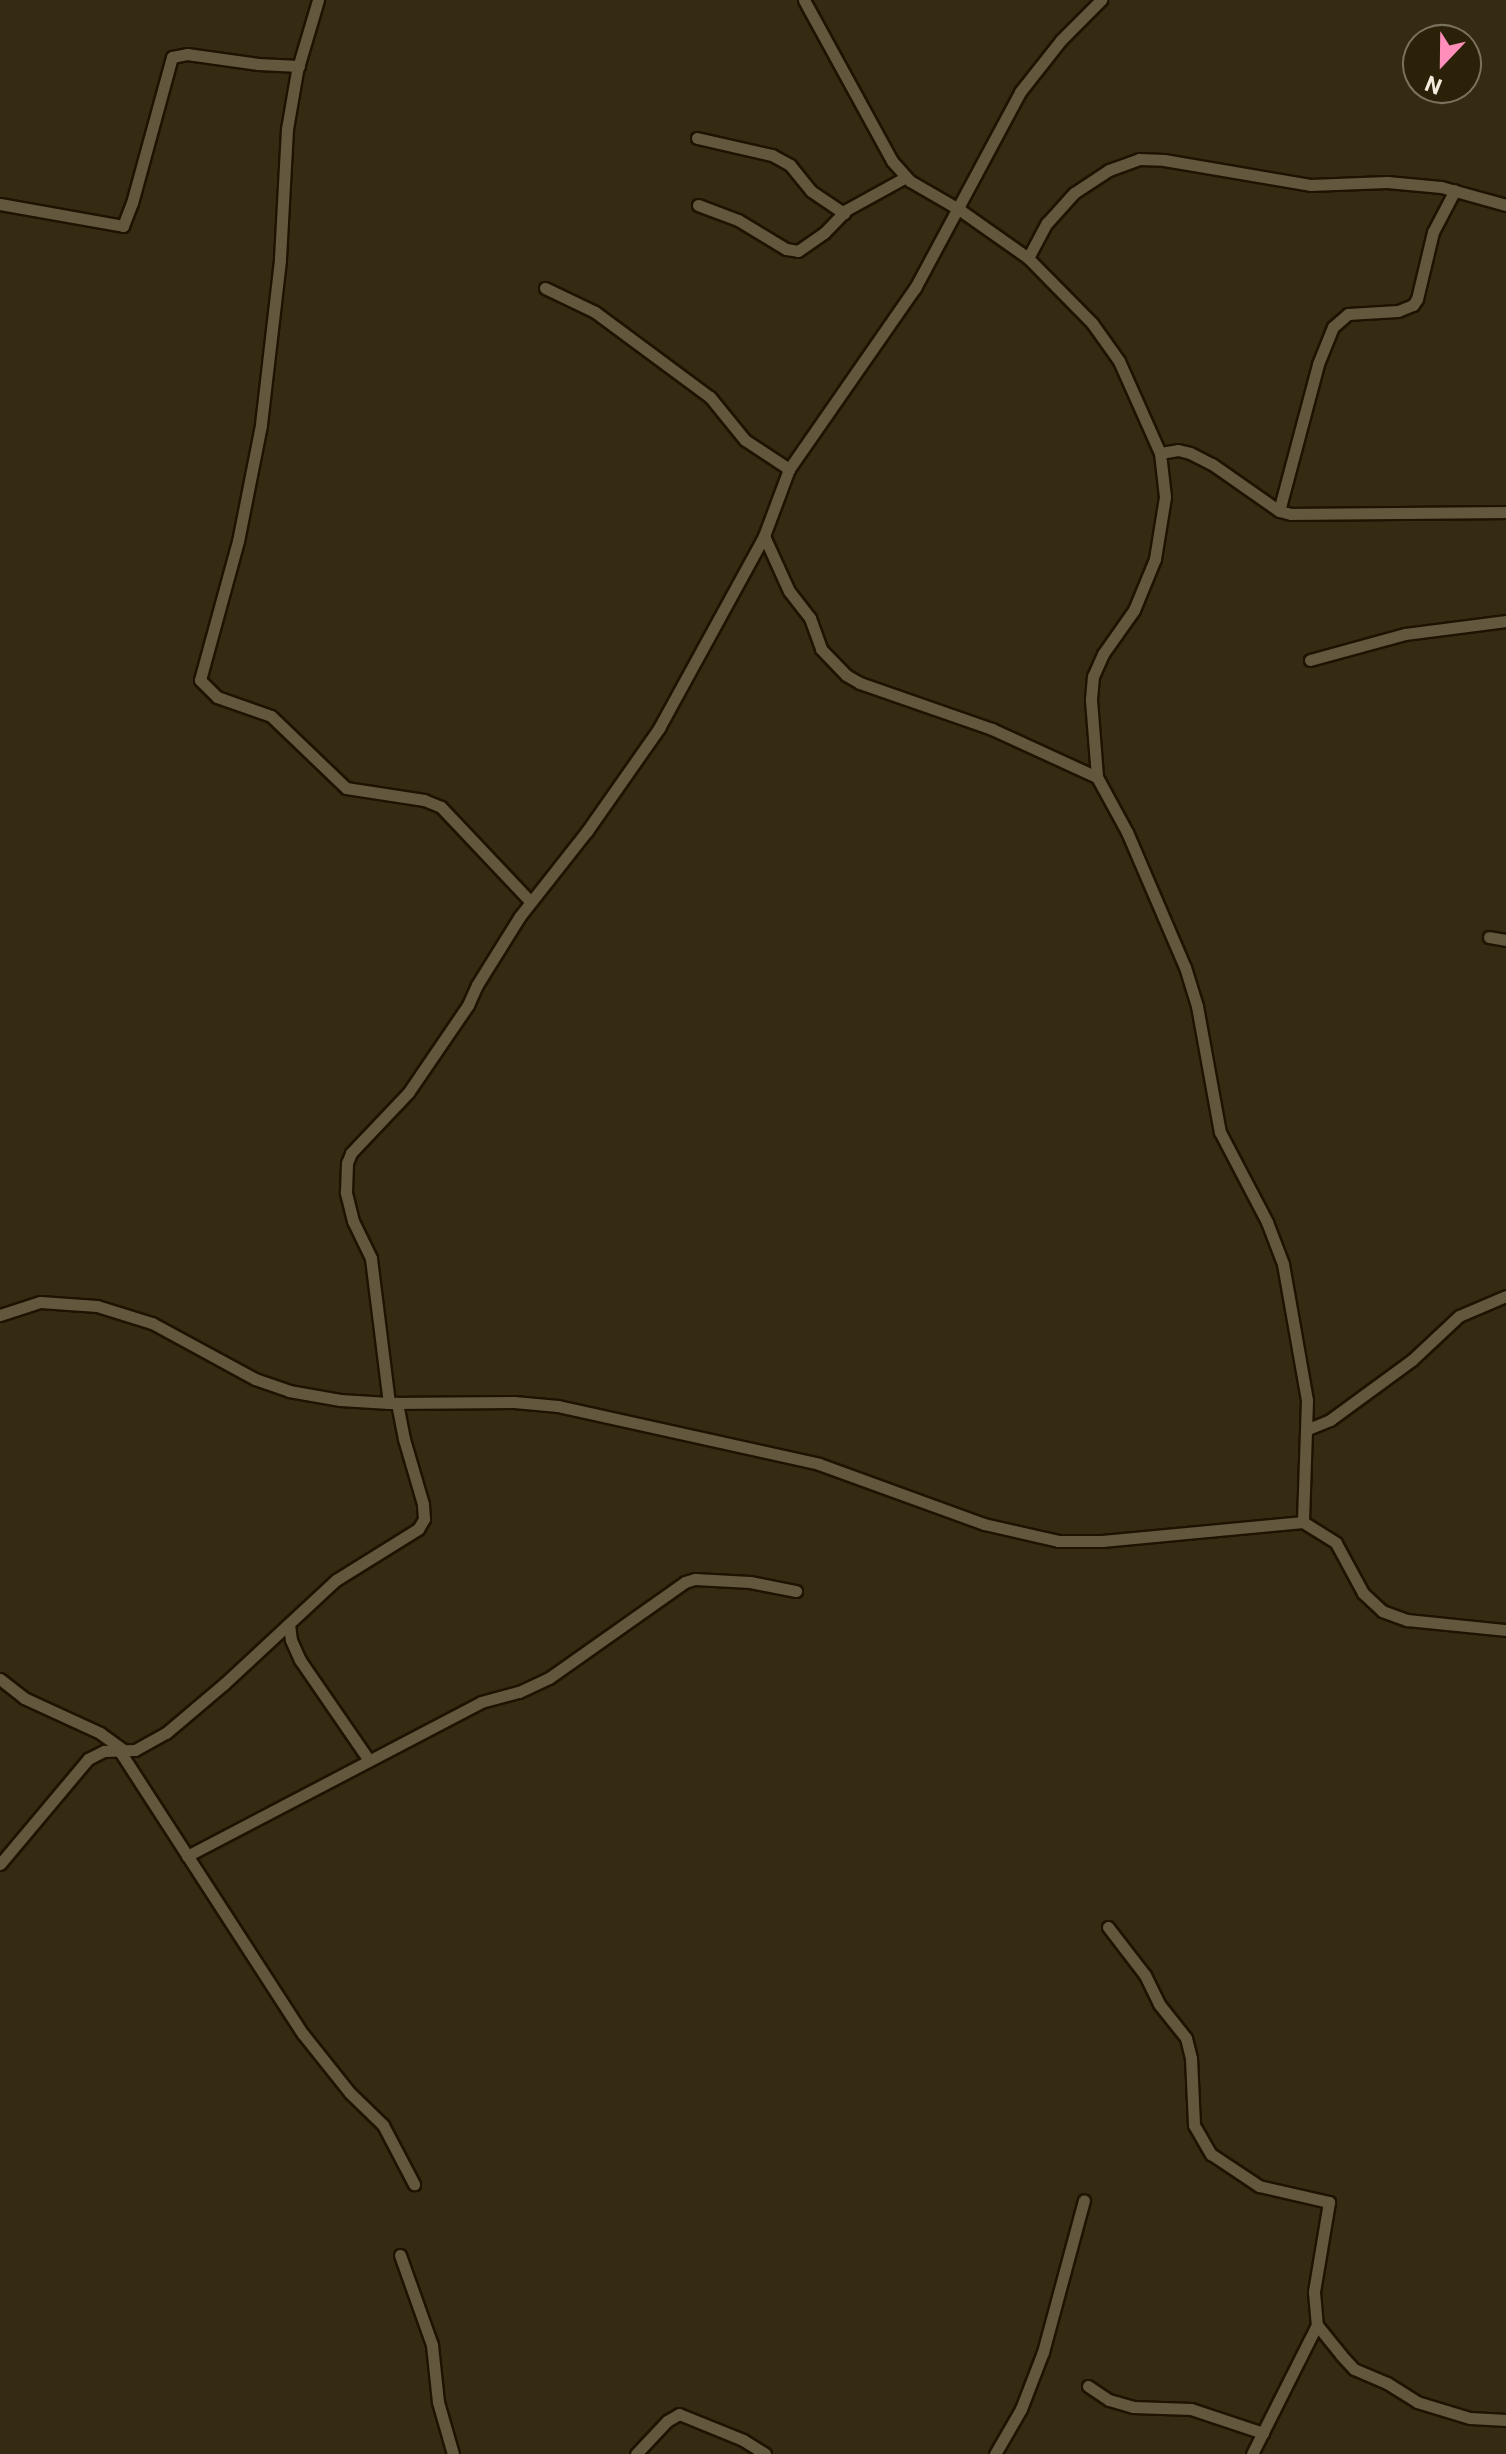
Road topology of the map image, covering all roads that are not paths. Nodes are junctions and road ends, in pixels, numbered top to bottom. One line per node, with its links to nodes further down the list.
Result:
1 (318, 0): 4 (street)
2 (804, 0): 6 (street)
3 (1101, 0): 11 (street)
4 (299, 66): 8 (street); 23 (street)
5 (697, 138): 12 (street)
6 (906, 177): 11 (street); 12 (street)
7 (1455, 190): 10 (street); 13 (street); 17 (street)
8 (0, 204)
9 (698, 205): 12 (street)
10 (1506, 205)
11 (960, 210): 13 (street); 16 (street)
12 (844, 213)
13 (1028, 258): 15 (street)
14 (545, 288): 16 (street)
15 (1160, 453): 17 (street); 22 (street)
16 (789, 469): 19 (street)
17 (1279, 511): 18 (street)
18 (1506, 512)
19 (764, 536): 22 (street); 23 (street)
20 (1506, 621): 21 (street)
21 (1310, 660)
22 (1097, 777): 29 (street)
23 (530, 901): 28 (street)
24 (1489, 937): 25 (street)
25 (1506, 940)
26 (1506, 1296): 29 (street)
27 (0, 1315): 28 (street)
28 (393, 1403): 30 (street); 32 (street)
29 (1308, 1429): 30 (street)
30 (1303, 1522): 33 (street)
31 (796, 1591): 36 (street)
32 (289, 1624): 35 (street); 36 (street)
33 (1506, 1630)
34 (0, 1679): 35 (street)
35 (121, 1750): 37 (street); 38 (street)
36 (368, 1759): 37 (street)
37 (187, 1856): 40 (street)
38 (0, 1864)
39 (1108, 1927): 43 (street)
40 (414, 2184)
41 (1084, 2200): 50 (street)
42 (400, 2255): 47 (street)
43 (1317, 2325): 45 (street); 46 (street)
44 (1088, 2386): 46 (street)
45 (1506, 2420)
46 (1263, 2433): 51 (street)
47 (453, 2454)
48 (636, 2454): 49 (street)
49 (765, 2454)
50 (995, 2454)
51 (1252, 2454)

